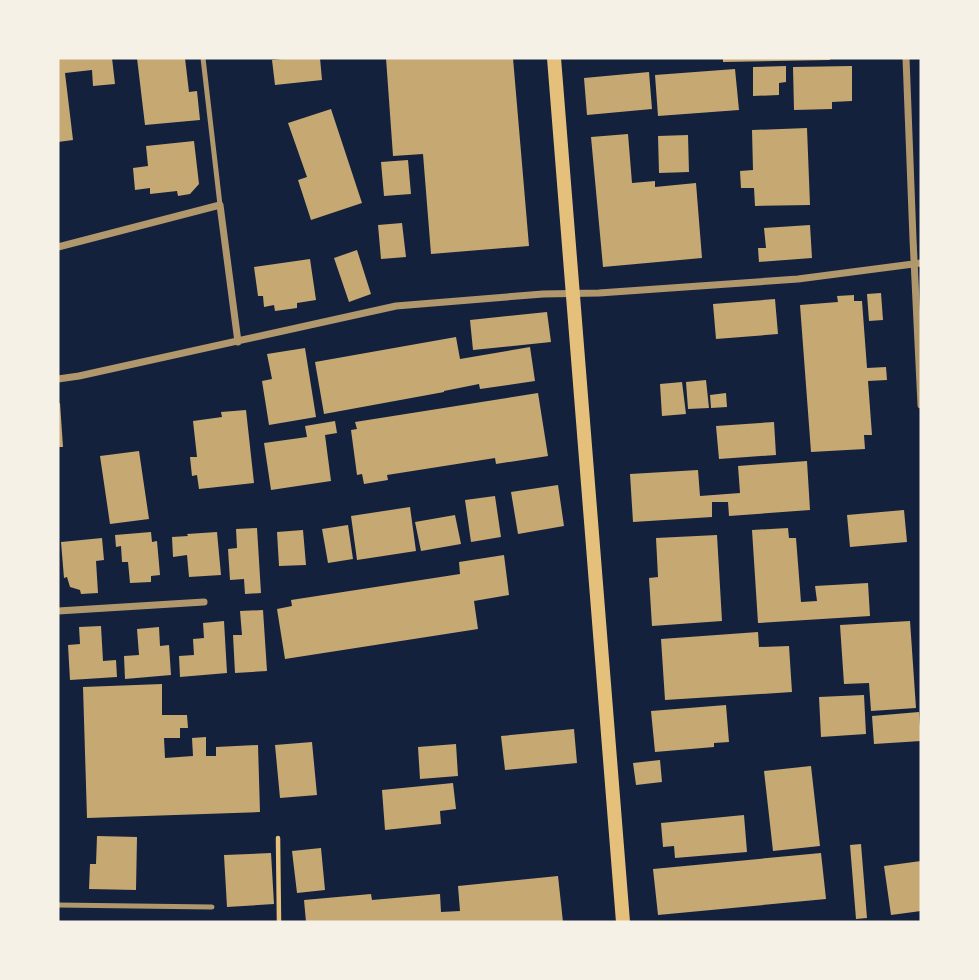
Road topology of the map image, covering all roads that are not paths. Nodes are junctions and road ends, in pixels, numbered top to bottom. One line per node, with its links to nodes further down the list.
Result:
1 (203, 58): 4 (lane)
2 (554, 58): 7 (main road)
3 (906, 58): 6 (street)
4 (220, 205): 5 (street); 8 (street)
5 (58, 247)
6 (918, 263): 7 (street); 10 (street)
7 (574, 294): 8 (street); 15 (main road)
8 (238, 342): 9 (street)
9 (58, 379)
10 (921, 405)
11 (204, 602): 12 (street)
12 (58, 611)
13 (58, 905): 14 (lane)
14 (212, 907)
15 (623, 922)

